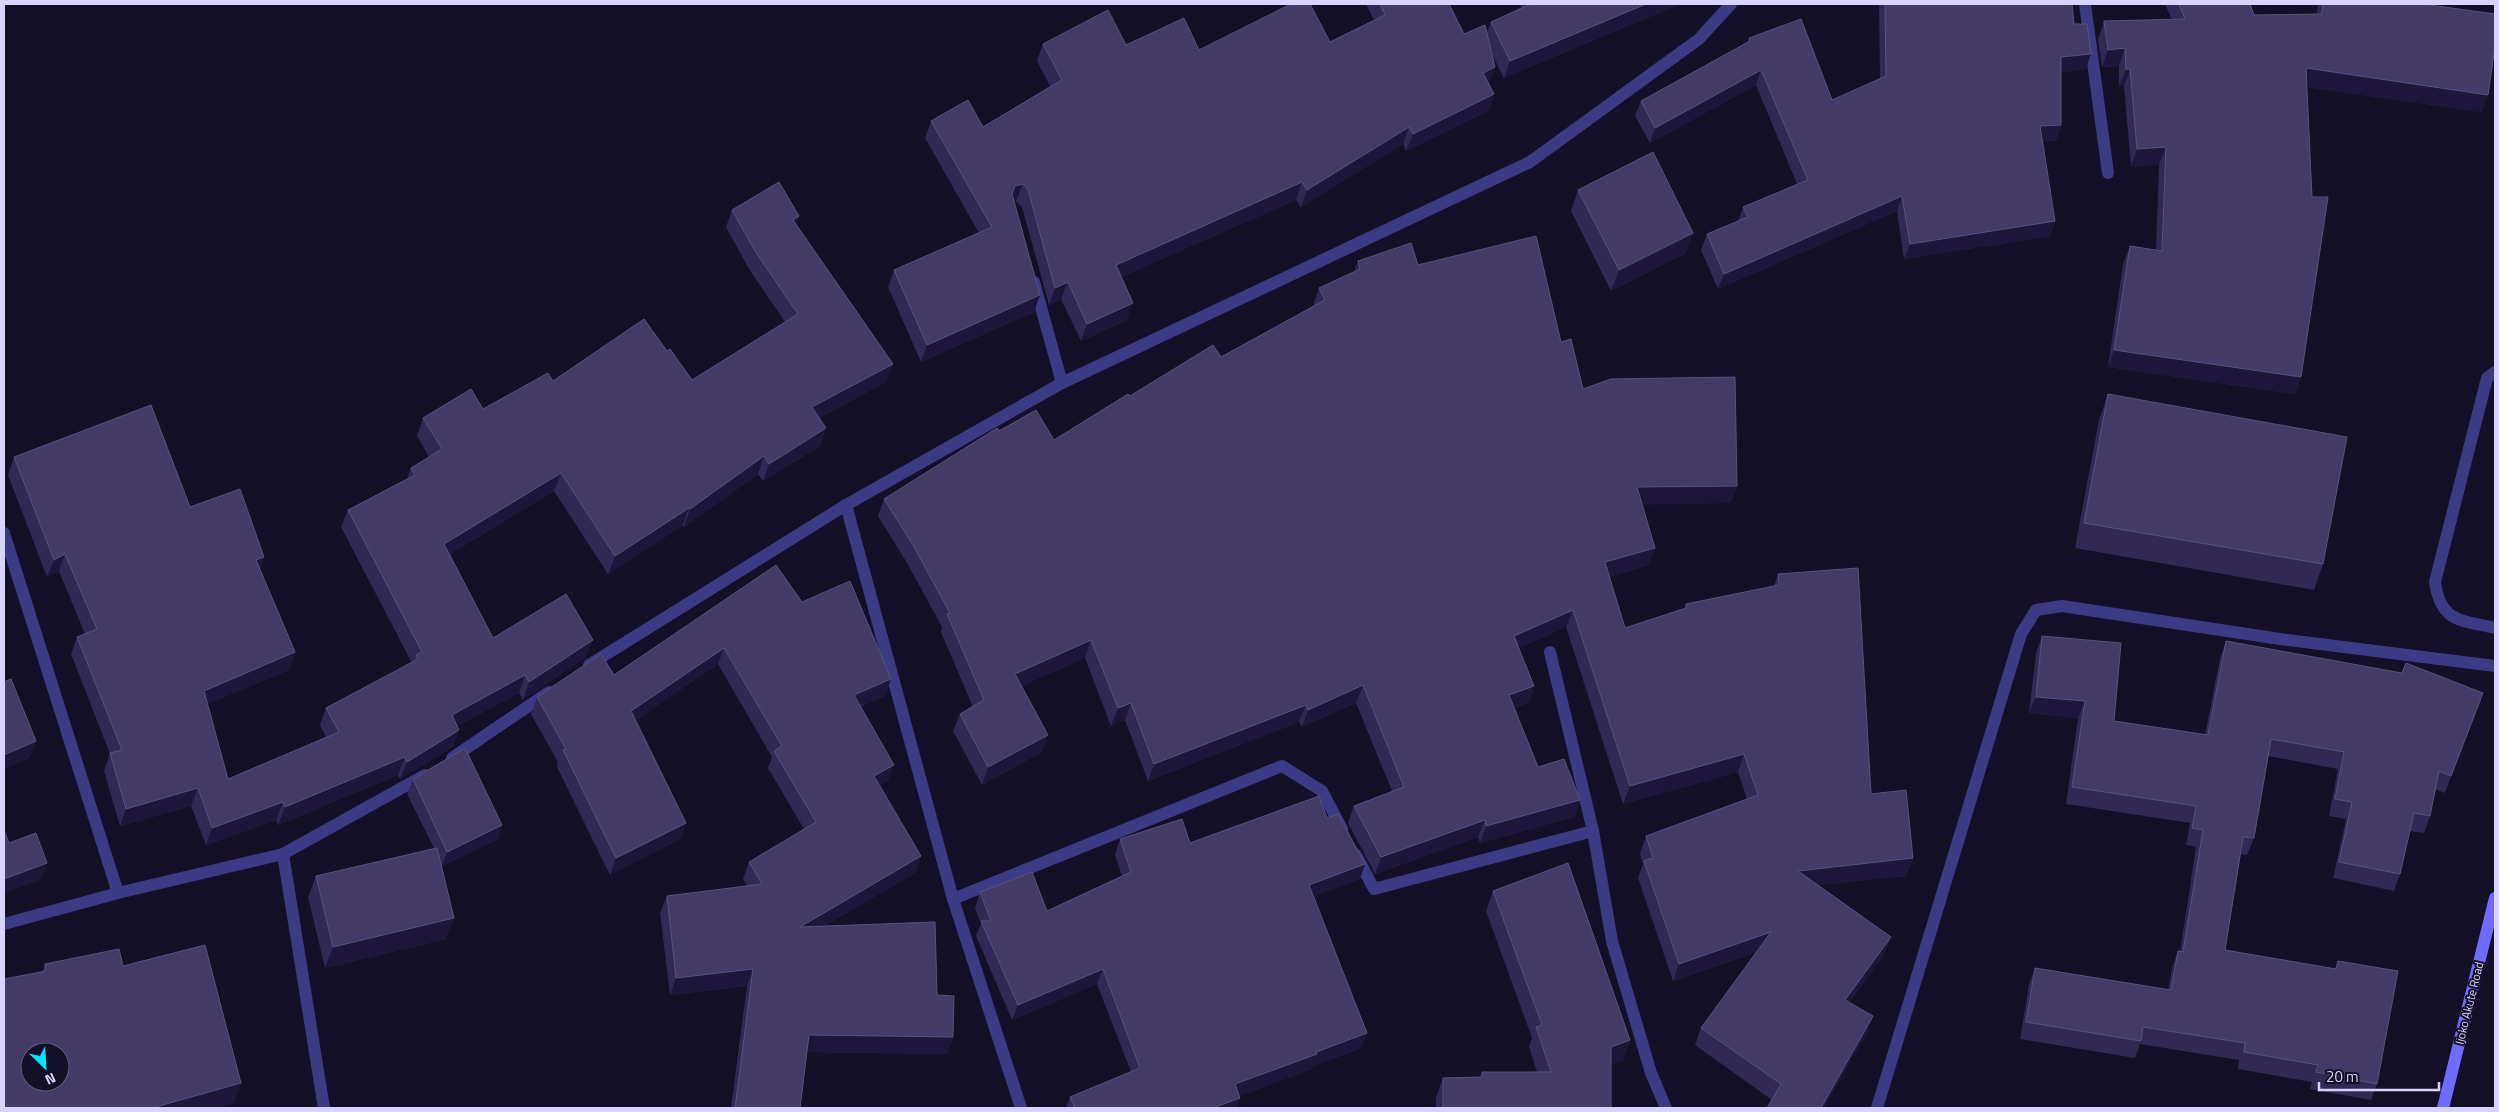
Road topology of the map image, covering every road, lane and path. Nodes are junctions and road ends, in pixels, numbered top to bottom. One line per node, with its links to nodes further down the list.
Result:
1 (1731, 4): 6 (street)
2 (2085, 4): 3 (street)
3 (2108, 173)
4 (1032, 273): 6 (street)
5 (2495, 372): 9 (street)
6 (1062, 383): 7 (street)
7 (846, 505): 12 (street); 18 (street)
8 (4, 533): 16 (street)
9 (2495, 628)
10 (1550, 652): 14 (street)
11 (2495, 666): 23 (street)
12 (581, 670)
13 (557, 687): 15 (street)
14 (1593, 831): 18 (street); 22 (street)
15 (283, 854): 16 (street); 20 (street)
16 (118, 893): 19 (street)
17 (2495, 898): 24 (main road, Ijoko Akute Road)
18 (953, 899): 21 (street)
19 (4, 924)
20 (324, 1108)
21 (1021, 1108)
22 (1666, 1108)
23 (1877, 1108)
24 (2443, 1108)

